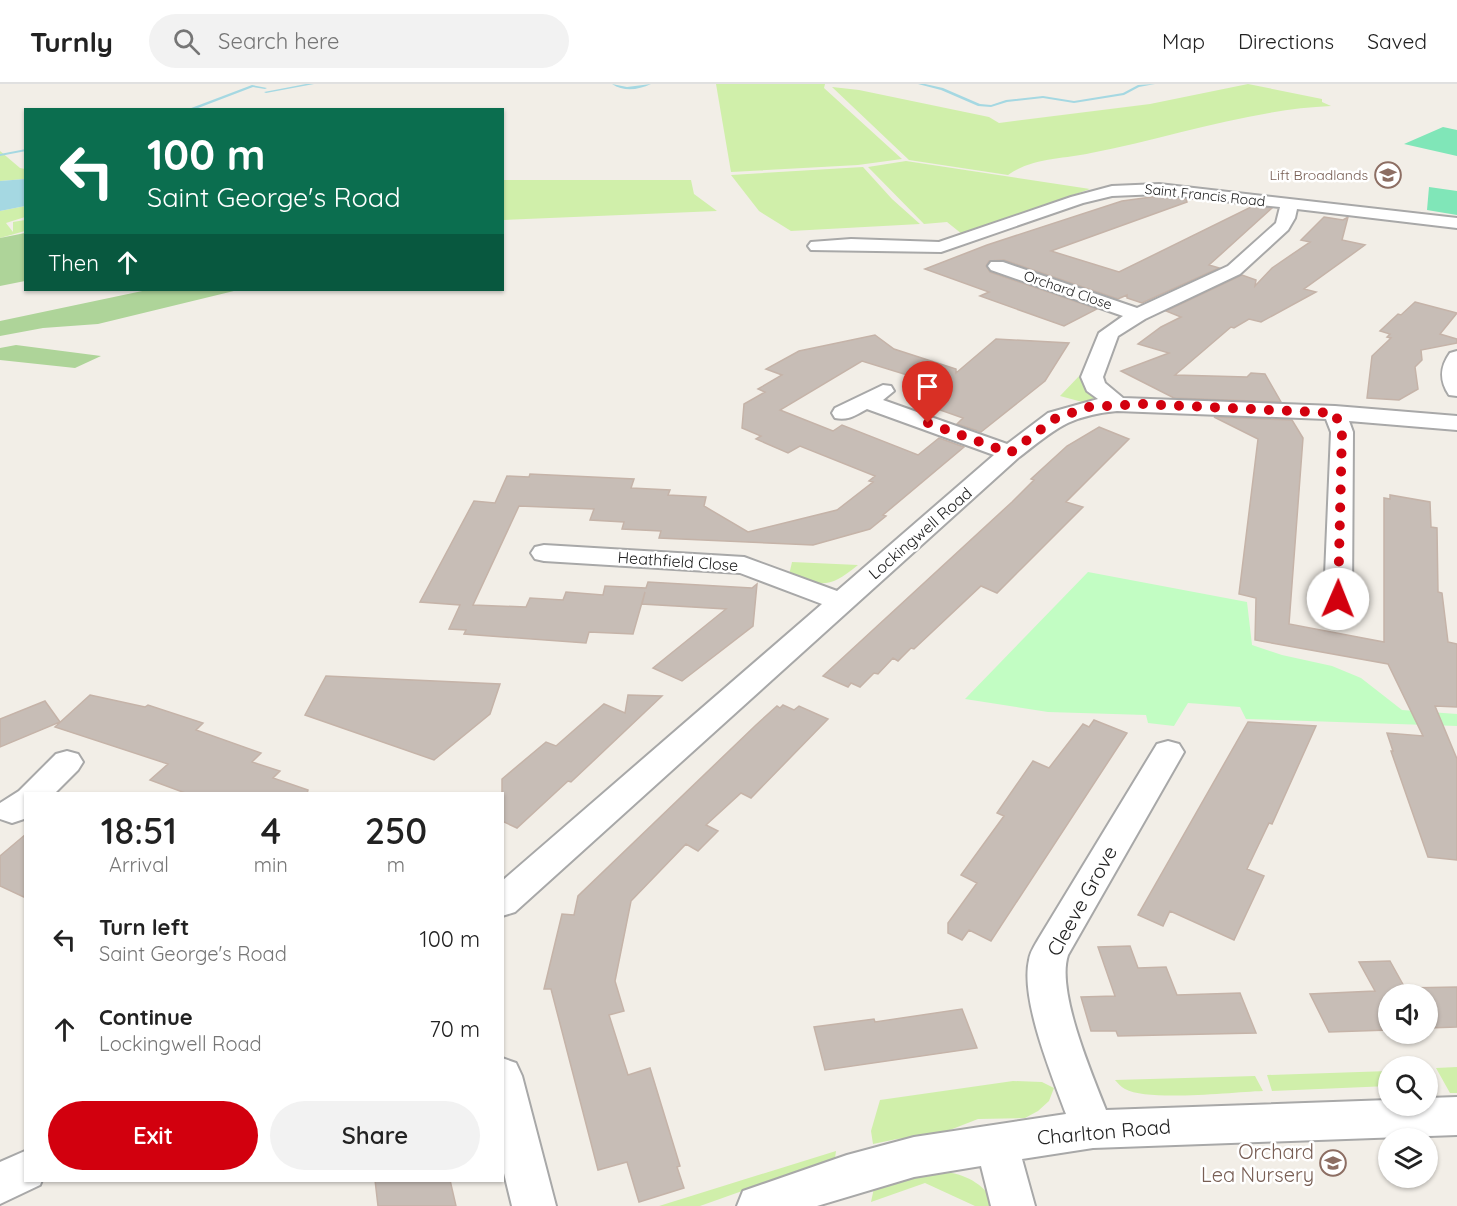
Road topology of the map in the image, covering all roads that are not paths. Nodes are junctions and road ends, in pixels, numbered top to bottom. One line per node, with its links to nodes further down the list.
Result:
1 (1289, 204): 2 (street, Saint Francis Road); 3 (street, Saint Francis Road); 5 (street)
2 (1457, 224)
3 (817, 246)
4 (997, 266): 5 (street, Orchard Close)
5 (1138, 315): 10 (street)
6 (1457, 357): 8 (street)
7 (887, 388): 9 (street)
8 (1457, 390)
9 (866, 401): 11 (street); 14 (street)
10 (1117, 404): 12 (street, Lockingwell Road); 14 (street, Lockingwell Road)
11 (843, 413)
12 (1335, 413): 13 (street, Lockingwell Road); 16 (street)
13 (1457, 423)
14 (1010, 453): 17 (street, Lockingwell Road)
15 (544, 553): 17 (street, Heathfield Close)
16 (1338, 599)
17 (842, 602): 21 (street, Lockingwell Road)
18 (1168, 752): 24 (street, Cleeve Grove)
19 (67, 762): 20 (street)
20 (35, 792)
21 (504, 900)
22 (504, 1084): 28 (street)
23 (1457, 1116): 24 (street, Charlton Road)
24 (1093, 1129): 25 (street, Charlton Road)
25 (997, 1145): 29 (street, Charlton Road); 30 (street)
26 (24, 1172): 27 (street)
27 (0, 1184)
28 (534, 1206)
29 (759, 1206)
30 (1013, 1206)

